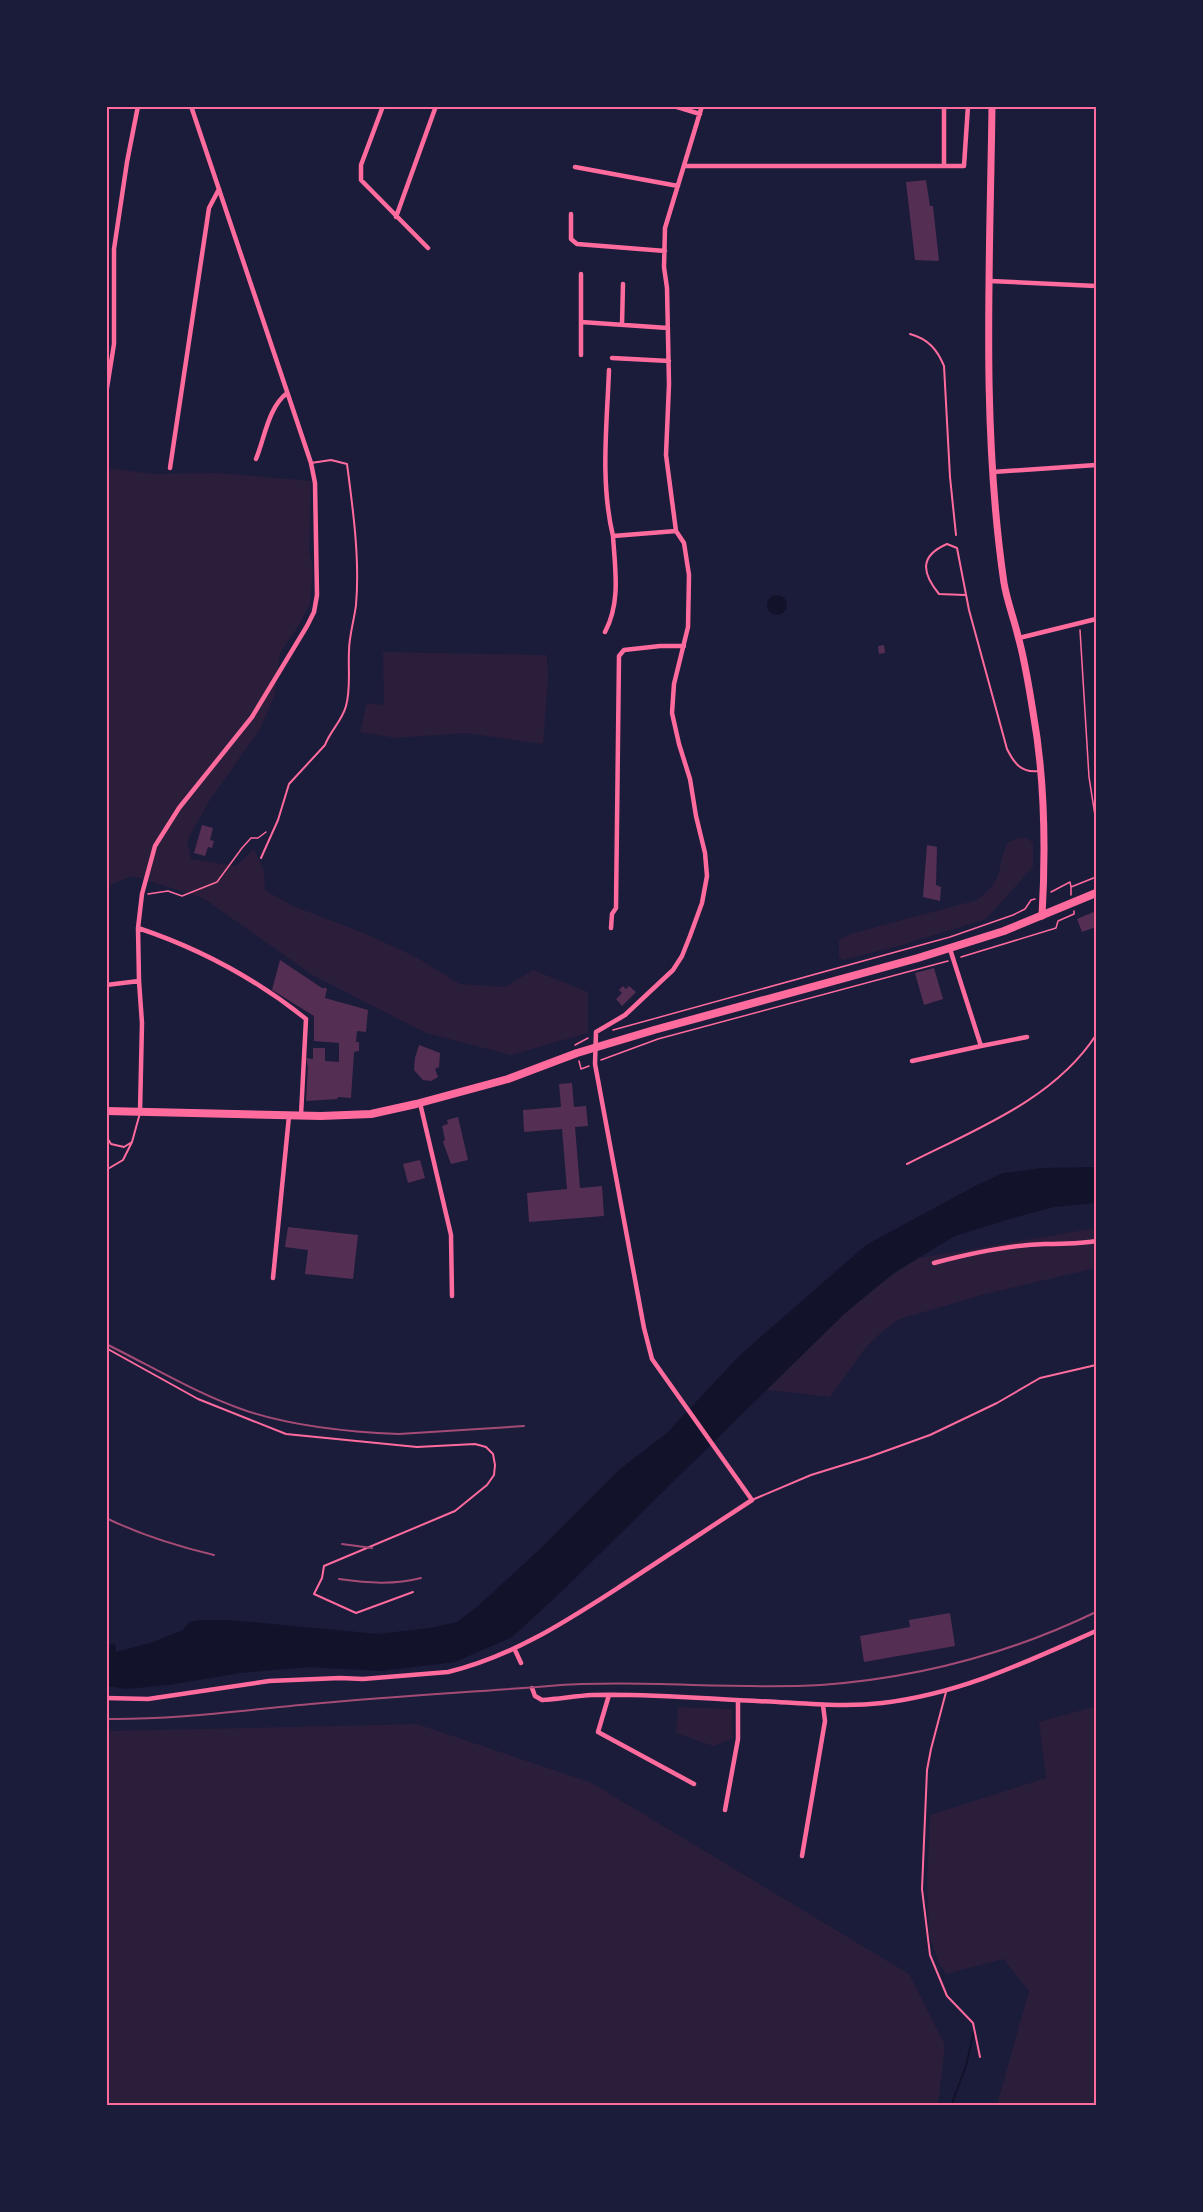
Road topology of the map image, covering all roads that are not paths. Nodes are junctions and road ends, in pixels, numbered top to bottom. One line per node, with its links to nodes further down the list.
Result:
1 (138, 106): 33 (street)
2 (191, 106): 15 (street)
3 (383, 106): 17 (street)
4 (436, 106): 17 (street)
5 (674, 106): 10 (street)
6 (702, 106): 10 (street)
7 (944, 106): 13 (street)
8 (968, 106): 13 (street)
9 (992, 106): 21 (main road)
10 (700, 114): 12 (street)
11 (575, 166): 14 (street)
12 (684, 166): 13 (street); 14 (street)
13 (944, 166)
14 (678, 186): 19 (street)
15 (219, 189): 32 (street); 37 (street)
16 (571, 214): 19 (street)
17 (396, 217): 18 (street)
18 (428, 248)
19 (665, 251): 26 (street)
20 (581, 274): 24 (street)
21 (990, 281): 23 (street); 38 (main road)
22 (623, 284): 25 (street)
23 (1096, 286)
24 (581, 322): 25 (street); 28 (street)
25 (622, 325): 26 (street)
26 (668, 328): 30 (street)
27 (910, 334): 40 (lane)
28 (581, 355)
29 (612, 358): 30 (street)
30 (669, 361): 39 (street)
31 (609, 370): 41 (street)
32 (287, 393): 34 (street); 35 (street)
33 (106, 394)
34 (256, 459)
35 (311, 463): 48 (lane); 51 (street)
36 (1096, 465): 38 (street)
37 (170, 468)
38 (993, 472): 45 (main road)
39 (676, 531): 41 (street); 46 (street)
40 (956, 535)
41 (613, 536): 44 (street)
42 (965, 594): 42 (lane); 47 (lane)
43 (1096, 619): 45 (street)
44 (605, 632)
45 (1019, 638): 47 (main road)
46 (684, 646): 52 (street); 59 (street)
47 (1041, 771): 50 (main road)
48 (261, 858)
49 (1096, 893): 50 (main road)
50 (1042, 916): 53 (main road)
51 (138, 928): 54 (street); 65 (street)
52 (611, 928)
53 (950, 948): 58 (street); 59 (main road)
54 (139, 981): 55 (street); 63 (street)
55 (106, 985)
56 (1096, 1035): 68 (lane)
57 (1027, 1037): 58 (street)
58 (981, 1046): 60 (street)
59 (594, 1048): 61 (main road); 76 (street)
60 (912, 1061)
61 (420, 1103): 65 (main road); 73 (street)
62 (106, 1111): 63 (main road)
63 (140, 1112): 64 (main road); 67 (lane)
64 (289, 1116): 65 (main road); 72 (street)
65 (302, 1116)
66 (106, 1136): 67 (lane)
67 (132, 1142): 69 (lane)
68 (907, 1164)
69 (106, 1170)
70 (1096, 1241): 71 (street)
71 (934, 1263)
72 (273, 1278)
73 (452, 1296)
74 (106, 1348): 77 (lane)
75 (1096, 1365): 76 (lane)
76 (752, 1500): 79 (street)
77 (413, 1592)
78 (1096, 1630): 82 (street)
79 (515, 1650): 80 (street); 84 (street)
80 (521, 1663)
81 (532, 1688): 83 (street)
82 (946, 1692): 86 (street); 90 (lane)
83 (609, 1695): 85 (street); 87 (street)
84 (106, 1698)
85 (738, 1701): 86 (street); 88 (street)
86 (823, 1705): 89 (street)
87 (694, 1784)
88 (725, 1810)
89 (802, 1856)
90 (980, 2056)

